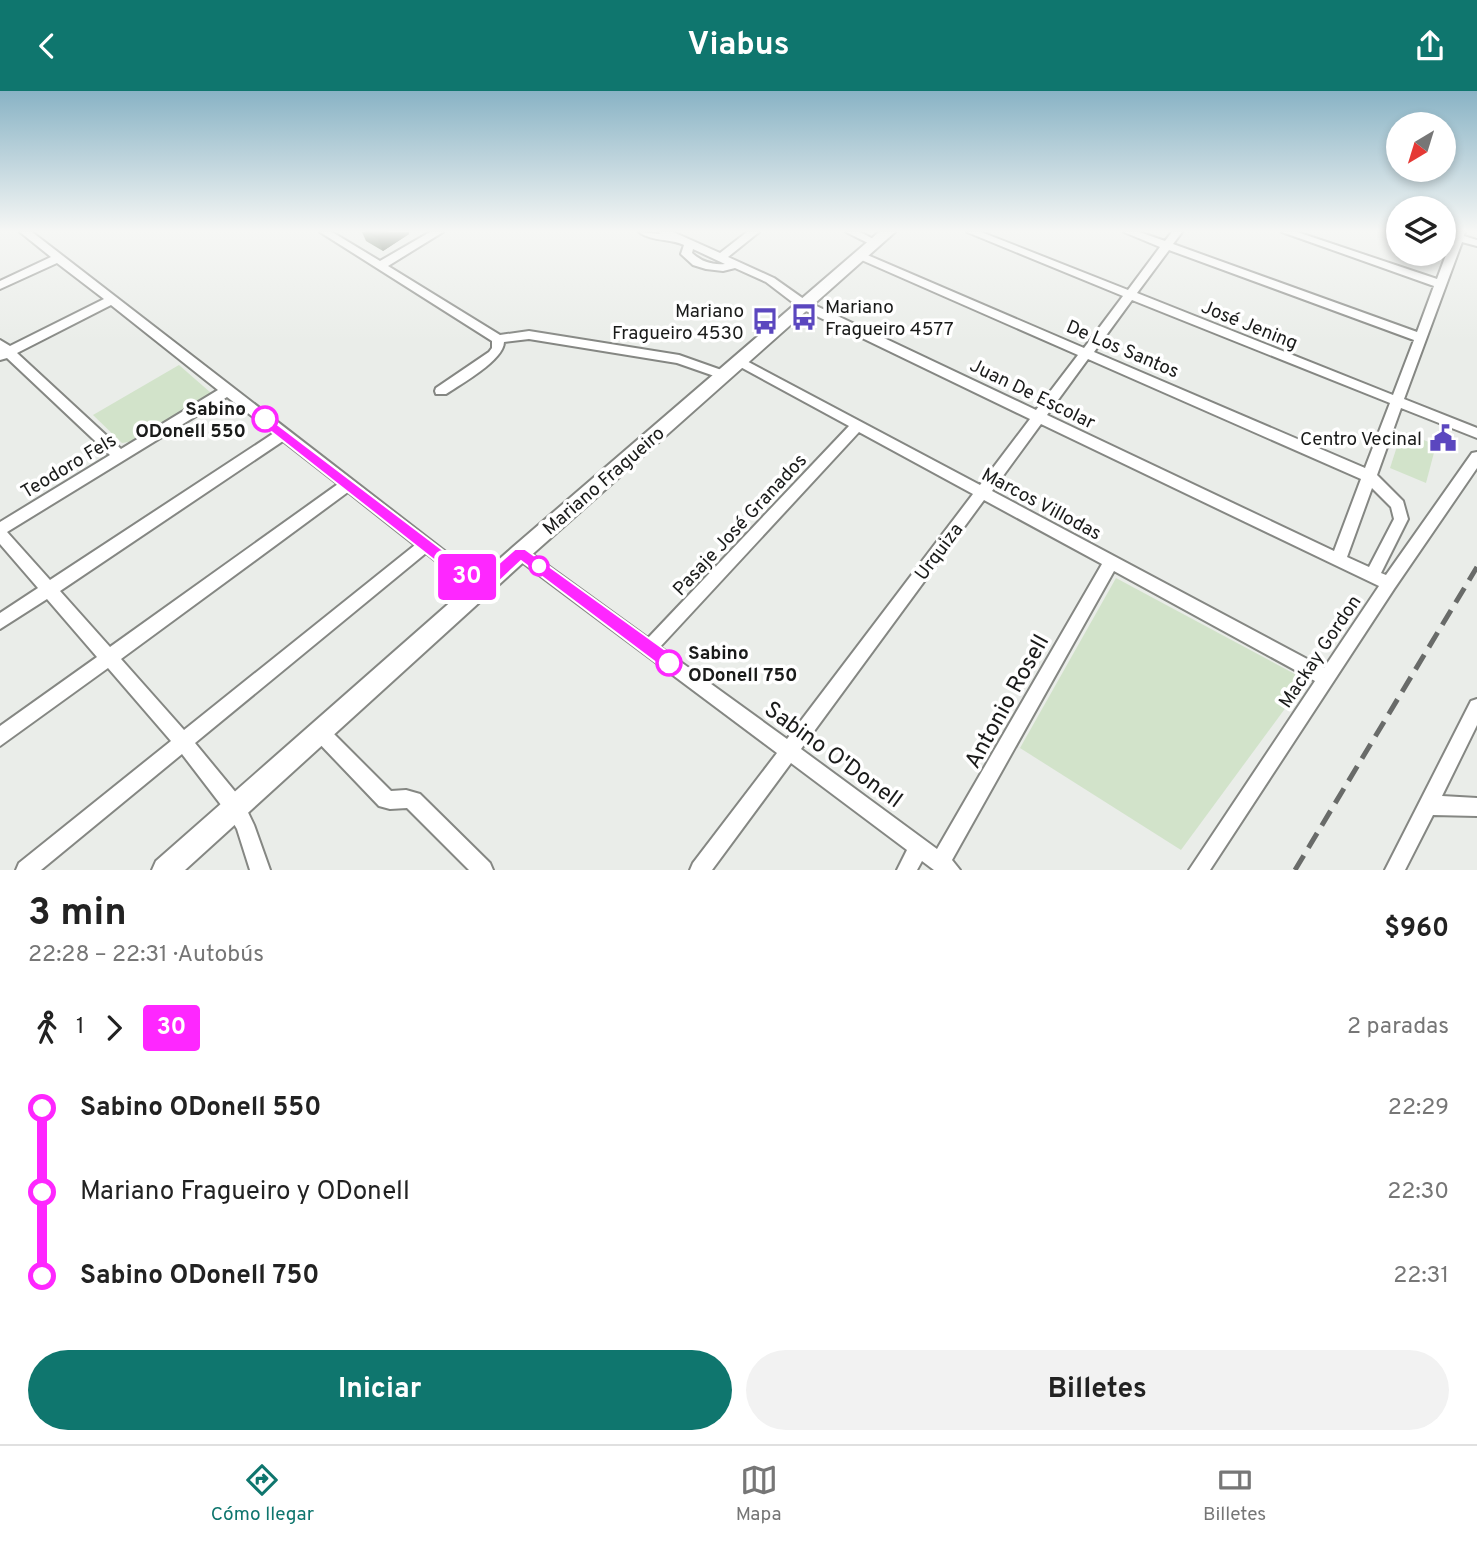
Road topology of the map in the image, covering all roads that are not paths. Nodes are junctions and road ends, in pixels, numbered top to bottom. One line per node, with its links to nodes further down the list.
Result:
1 (36, 268): 13 (street)
2 (71, 268): 15 (street)
3 (384, 268): 18 (street)
4 (745, 268): 16 (street, Juan De Escolar)
5 (847, 268): 16 (main road, Mariano Fragueiro)
6 (890, 268): 20 (street, De Los Santos)
7 (1063, 268): 14 (street, José Jening)
8 (1150, 268): 14 (street, Urquiza)
9 (1228, 268): 17 (street)
10 (1394, 268): 12 (street)
11 (1446, 268): 12 (street)
12 (1440, 284): 17 (street)
13 (0, 285)
14 (1130, 295): 20 (street, Urquiza); 25 (street, José Jening)
15 (112, 300): 19 (street); 23 (street)
16 (804, 305): 21 (main road, Mariano Fragueiro); 26 (street, Juan De Escolar)
17 (1420, 338): 25 (street)
18 (498, 339): 22 (street); 24 (street)
19 (3, 351): 30 (street)
20 (1086, 353): 26 (street, Urquiza); 32 (street, De Los Santos)
21 (739, 361): 22 (main road, Mariano Fragueiro); 27 (street, Marcos Villodas)
22 (723, 375): 37 (main road, Mariano Fragueiro)
23 (228, 390): 29 (street); 30 (street, Teodoro Fels)
24 (441, 391)
25 (1397, 401): 28 (street, José Jening); 32 (street)
26 (1039, 417): 34 (street, Urquiza); 38 (street, Juan De Escolar)
27 (857, 426): 34 (street, Marcos Villodas); 45 (street, Pasaje José Granados)
28 (1477, 433)
29 (283, 434): 33 (street); 43 (street)
30 (120, 456): 35 (street, Teodoro Fels)
31 (1477, 457): 41 (street, Mackay Gordon)
32 (1369, 476): 38 (street); 40 (street)
33 (348, 484): 36 (street); 46 (street)
34 (982, 492): 39 (street, Marcos Villodas); 52 (street, Urquiza)
35 (0, 532): 43 (street)
36 (425, 545): 42 (street); 51 (street)
37 (520, 553): 42 (main road, Mariano Fragueiro); 45 (street, Sabino O'Donell)
38 (1338, 560): 40 (street, Juan De Escolar)
39 (1111, 562): 47 (street, Marcos Villodas); 57 (street, Antonio Rosell)
40 (1372, 576): 41 (street, Juan De Escolar)
41 (1389, 584): 47 (street, Mackay Gordon)
42 (481, 588): 49 (main road, Mariano Fragueiro)
43 (49, 590): 44 (street); 46 (street)
44 (0, 622)
45 (649, 648): 52 (street, Sabino O'Donell)
46 (110, 657): 50 (street); 51 (street)
47 (1326, 678): 64 (street, Mackay Gordon)
48 (1477, 707): 53 (street)
49 (320, 732): 54 (main road, Mariano Fragueiro); 61 (street)
50 (0, 737)
51 (184, 743): 54 (street); 58 (street)
52 (789, 751): 56 (street, Sabino O'Donell); 62 (street, Urquiza)
53 (1427, 805): 55 (street); 65 (street)
54 (235, 807): 59 (main road, Mariano Fragueiro); 60 (street)
55 (1477, 807)
56 (919, 847): 57 (street, Sabino O'Donell); 63 (street)
57 (945, 866)
58 (26, 870)
59 (164, 870)
60 (260, 870)
61 (483, 870)
62 (700, 870)
63 (907, 870)
64 (1199, 870)
65 (1395, 870)

